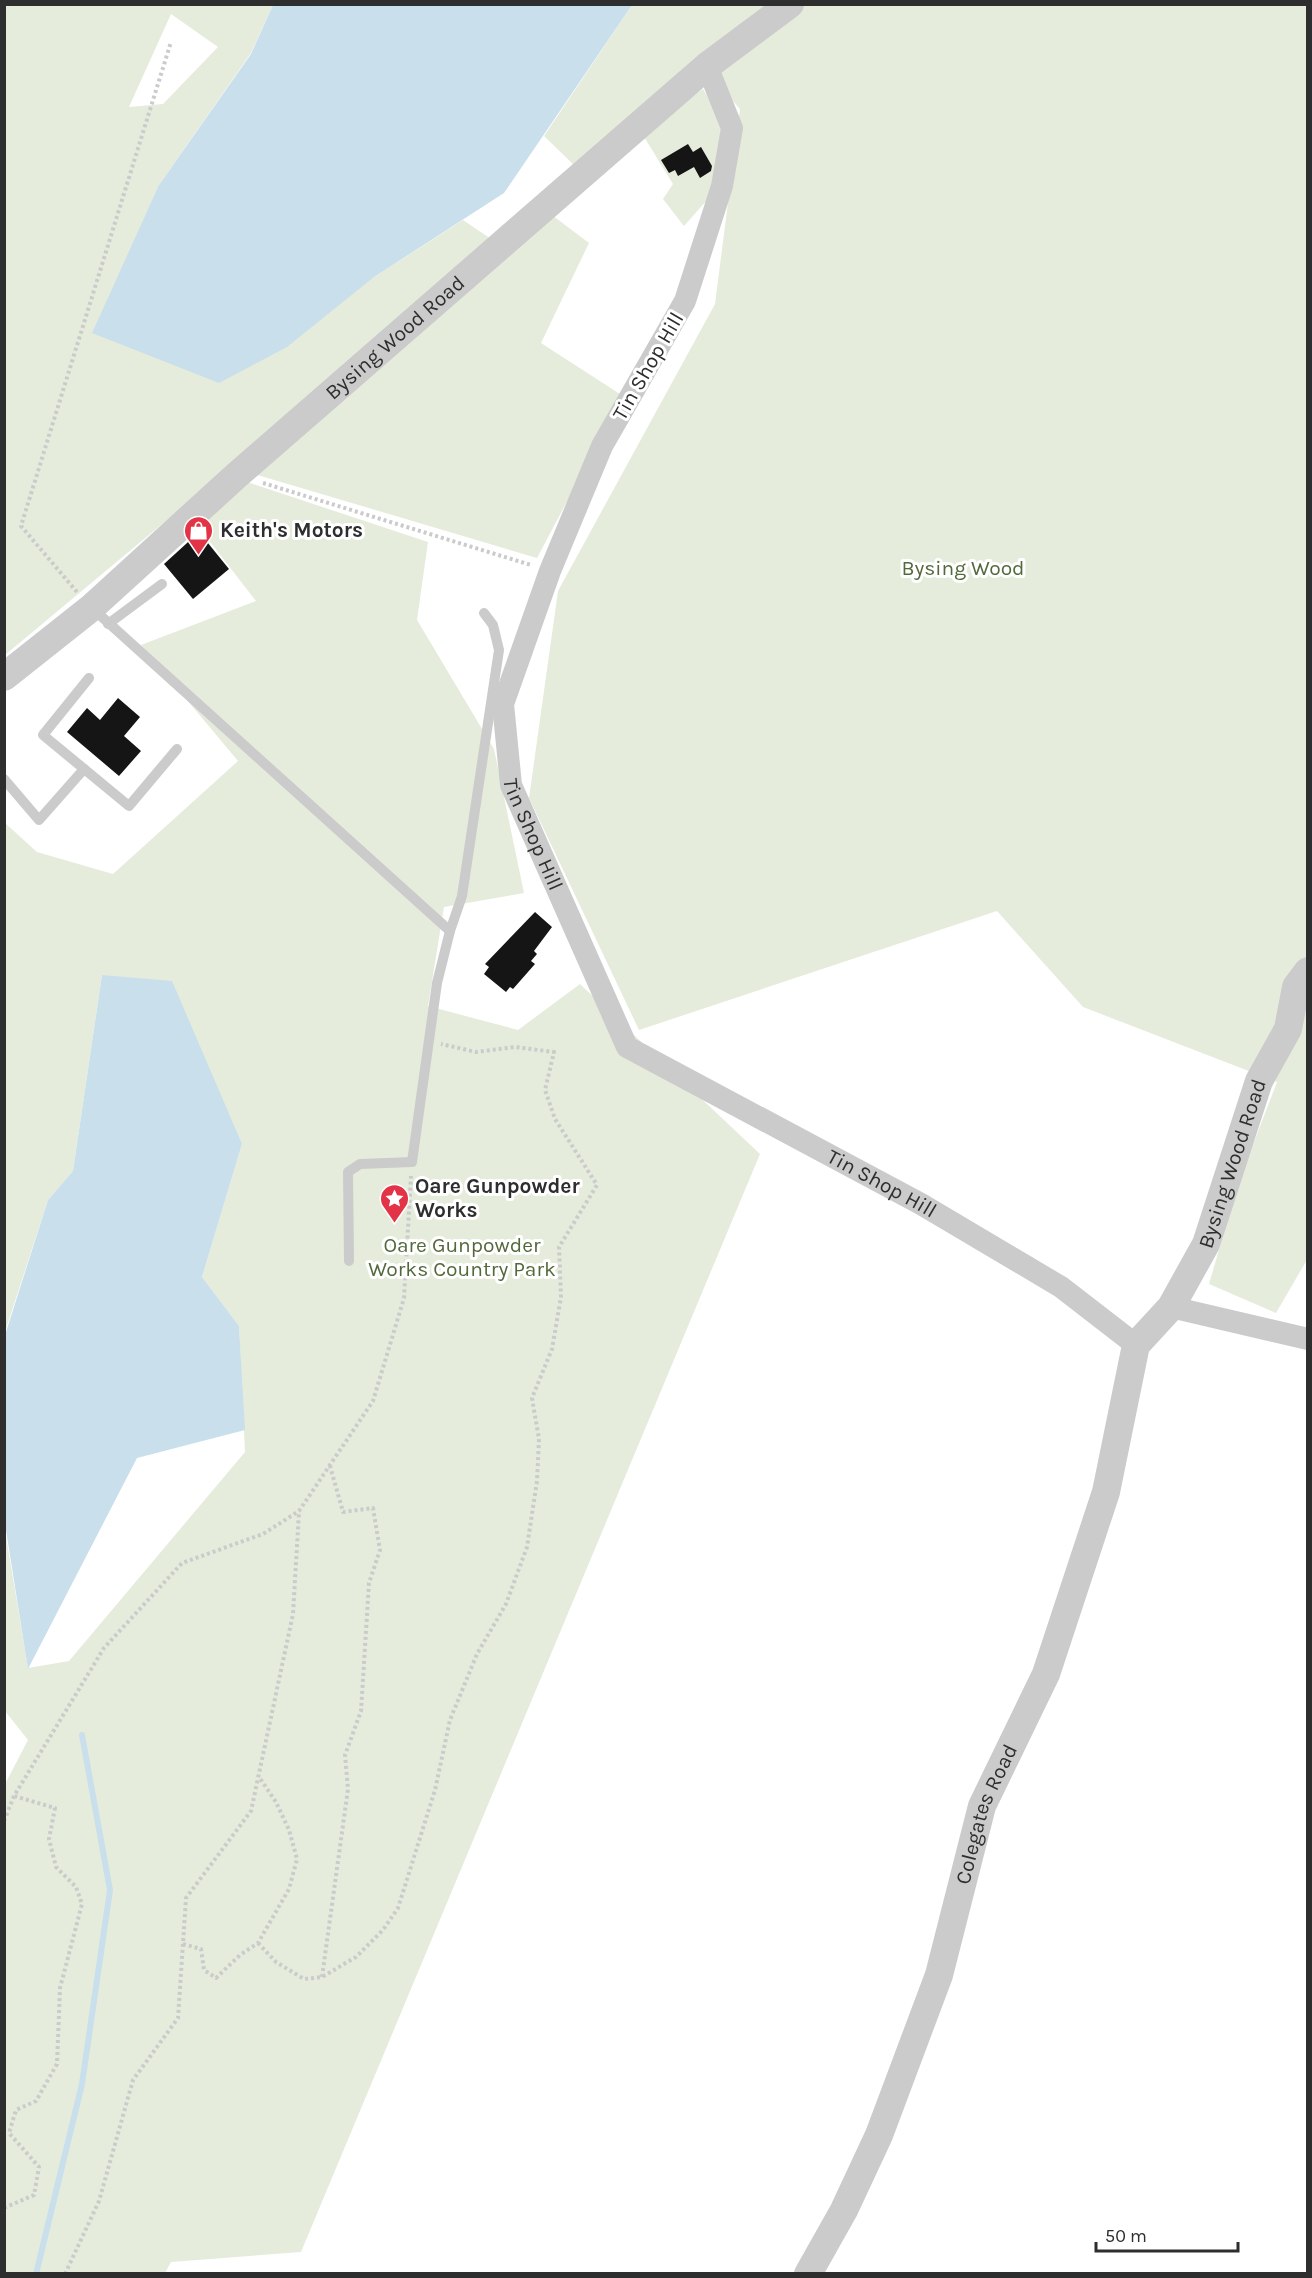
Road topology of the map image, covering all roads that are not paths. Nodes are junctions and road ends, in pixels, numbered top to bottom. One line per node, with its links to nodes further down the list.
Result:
1 (790, 4): 2 (street, Bysing Wood Road)
2 (707, 66): 5 (street, Bysing Wood Road); 16 (street, Tin Shop Hill)
3 (162, 584): 5 (lane)
4 (484, 613): 11 (lane)
5 (100, 616): 6 (street, Bysing Wood Road); 11 (lane)
6 (4, 677)
7 (89, 678): 9 (lane)
8 (177, 749): 9 (lane)
9 (84, 769): 10 (lane)
10 (4, 779)
11 (450, 931): 13 (lane)
12 (1308, 971): 14 (street, Bysing Wood Road)
13 (349, 1261)
14 (1171, 1307): 15 (street); 16 (street, Bysing Wood Road)
15 (1308, 1340)
16 (1137, 1345): 17 (street, Colegates Road)
17 (808, 2274)

